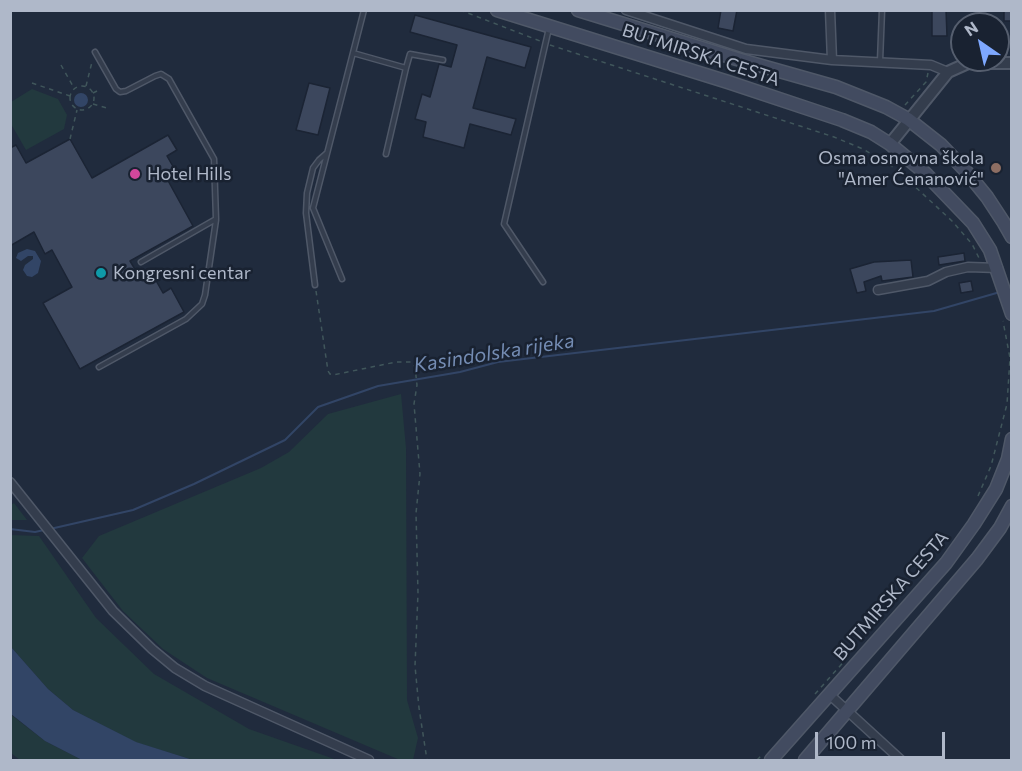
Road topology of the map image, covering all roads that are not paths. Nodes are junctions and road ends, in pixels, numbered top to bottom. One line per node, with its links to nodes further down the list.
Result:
1 (364, 10): 9 (lane)
2 (497, 10): 7 (main road, BUTMIRSKA CESTA)
3 (578, 10): 16 (main road, BUTMIRSKA CESTA)
4 (626, 10): 11 (street, BUTMIRSKA CESTA)
5 (830, 10): 11 (street)
6 (882, 10): 12 (lane)
7 (549, 27): 17 (main road, BUTMIRSKA CESTA); 25 (lane)
8 (95, 52): 20 (lane)
9 (353, 53): 14 (lane); 18 (lane)
10 (442, 60): 14 (lane)
11 (832, 60): 12 (street, BUTMIRSKA CESTA)
12 (880, 61): 15 (street, BUTMIRSKA CESTA)
13 (1011, 63): 15 (street)
14 (406, 68): 19 (lane)
15 (948, 72): 16 (street)
16 (908, 119): 17 (street); 21 (main road, BUTMIRSKA CESTA)
17 (890, 144): 23 (main road, BUTMIRSKA CESTA)
18 (327, 153): 24 (lane); 26 (lane)
19 (386, 154)
20 (216, 219): 22 (lane); 29 (lane)
21 (1011, 237)
22 (141, 262)
23 (999, 271): 27 (street); 28 (main road, BUTMIRSKA CESTA)
24 (342, 279)
25 (543, 282)
26 (315, 285)
27 (878, 290)
28 (1008, 311)
29 (99, 367)
30 (1011, 439): 33 (main road, BUTMIRSKA CESTA)
31 (10, 482): 36 (street)
32 (1011, 506): 34 (main road)
33 (830, 695): 34 (street); 35 (main road, BUTMIRSKA CESTA)
34 (848, 711): 37 (main road); 38 (street)
35 (767, 757)
36 (369, 760)
37 (805, 760)
38 (901, 760)

